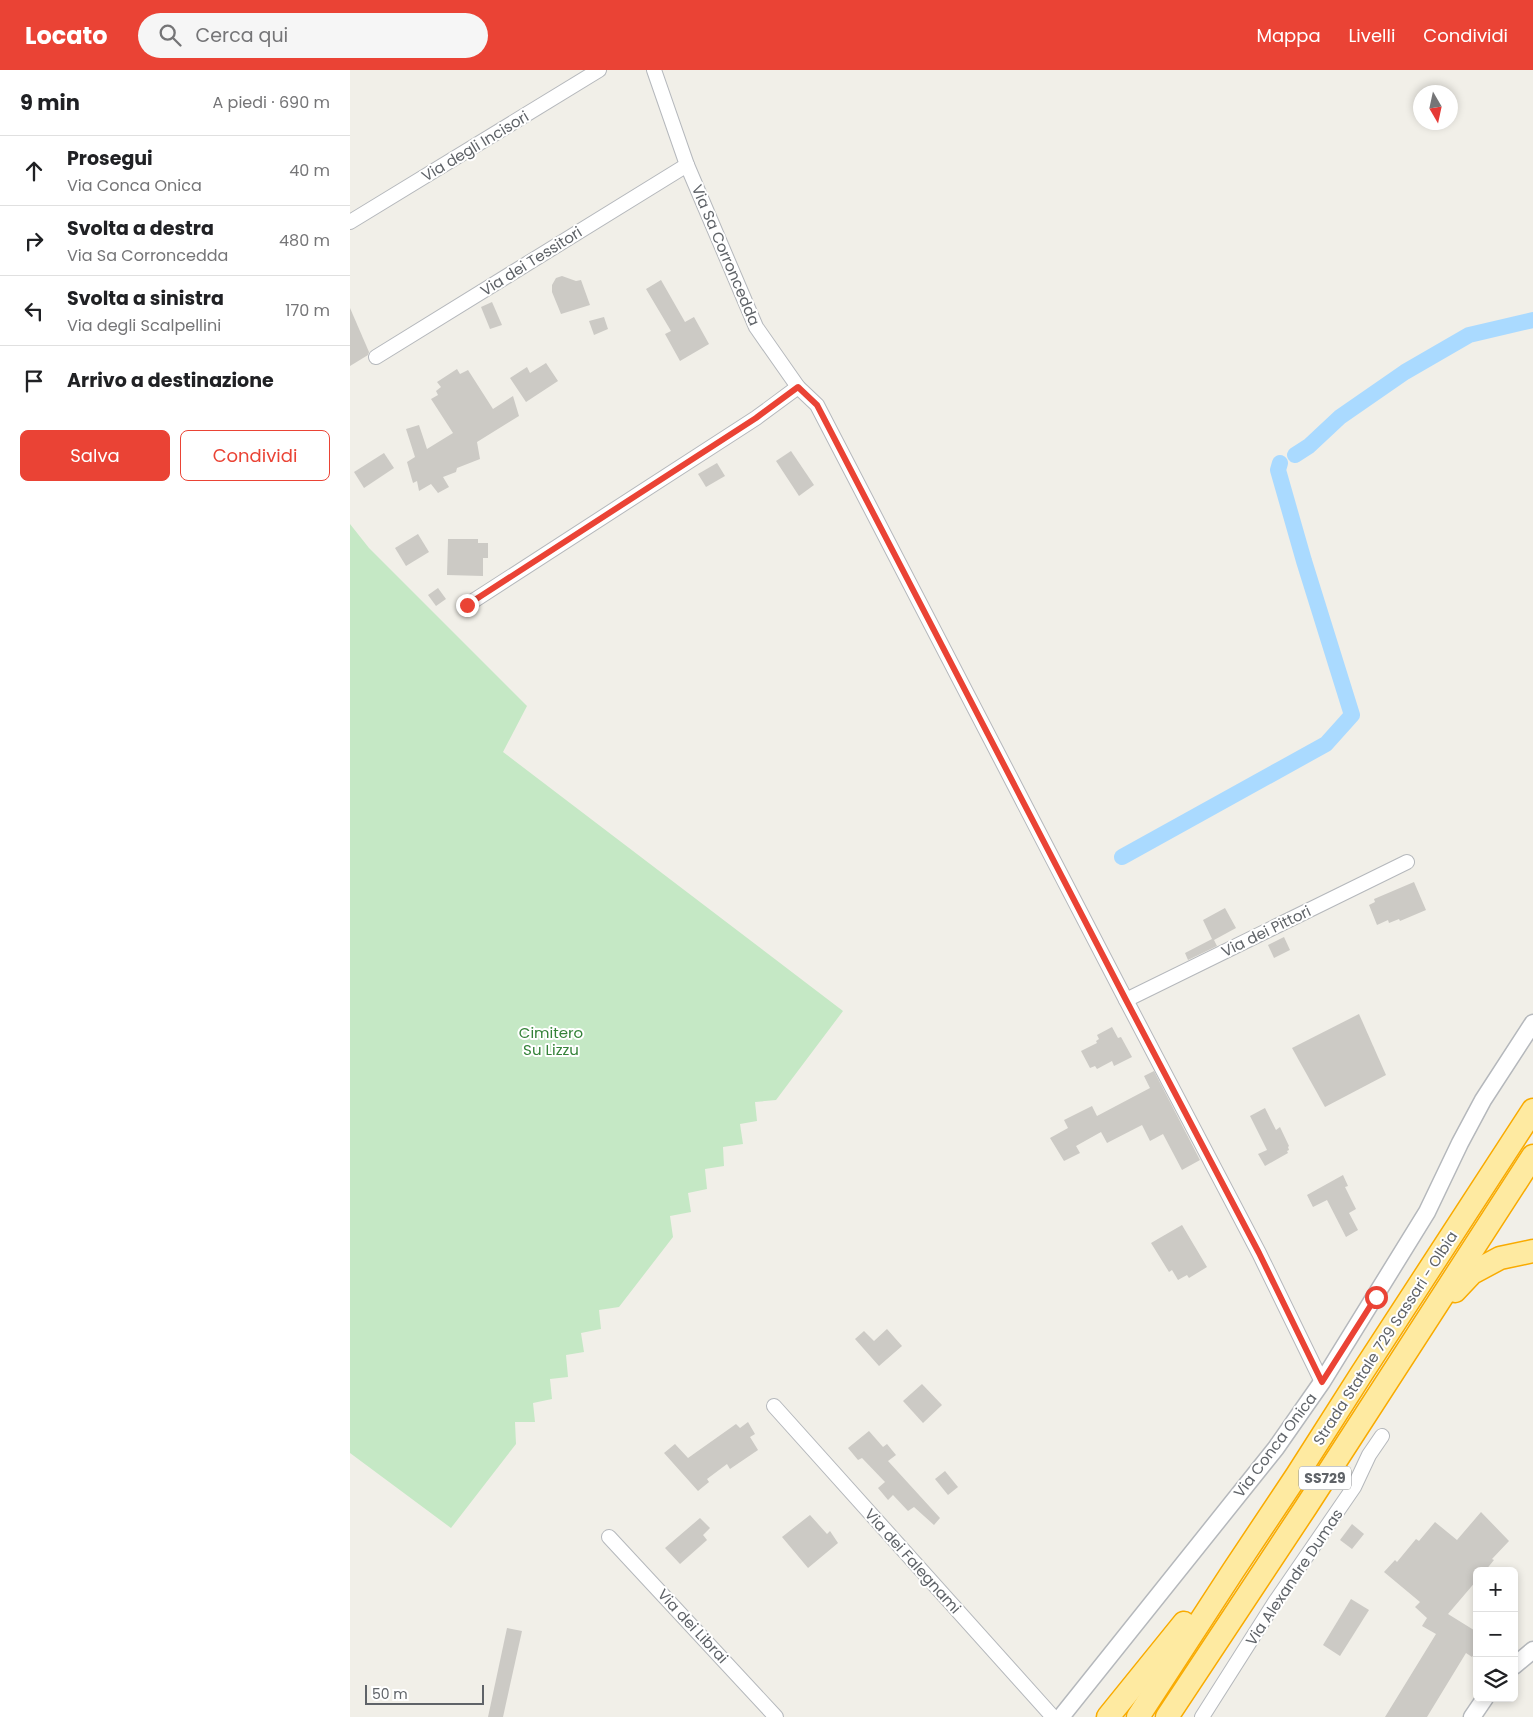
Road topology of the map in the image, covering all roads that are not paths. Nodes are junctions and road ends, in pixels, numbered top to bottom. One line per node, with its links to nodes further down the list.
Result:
1 (599, 70): 4 (street, Via degli Incisori)
2 (654, 70): 3 (street, Via Sa Corroncedda)
3 (687, 165): 5 (street, Via dei Tessitori); 6 (street, Via Sa Corroncedda)
4 (350, 222)
5 (376, 358)
6 (798, 387): 7 (street); 9 (street, Via Sa Corroncedda)
7 (467, 605)
8 (1407, 862): 9 (street, Via dei Pittori)
9 (1126, 1000): 15 (street, Via Sa Corroncedda)
10 (1533, 1023): 15 (street, Via Conca Onica)
11 (1533, 1110): 19 (highway, Strada Statale 729 Sassari - Olbia / SS729)
12 (1533, 1156): 14 (highway, Strada Statale 729 Sassari - Olbia / SS729)
13 (1533, 1251): 14 (highway)
14 (1422, 1327): 28 (highway, Strada Statale 729 Sassari - Olbia / SS729)
15 (1322, 1382): 25 (street, Via Conca Onica)
16 (774, 1406): 24 (street, Via dei Falegnami)
17 (1382, 1436): 29 (street, Via Alexandre Dumas)
18 (609, 1537): 23 (street, Via dei Librai)
19 (1255, 1538): 26 (highway); 27 (highway, Strada Statale 729 Sassari - Olbia / SS729)
20 (1533, 1650): 21 (street)
21 (1518, 1663)
22 (1482, 1702): 30 (street)
23 (776, 1717)
24 (1053, 1717)
25 (1061, 1717)
26 (1108, 1717)
27 (1138, 1717)
28 (1167, 1717)
29 (1202, 1717)
30 (1472, 1717)

